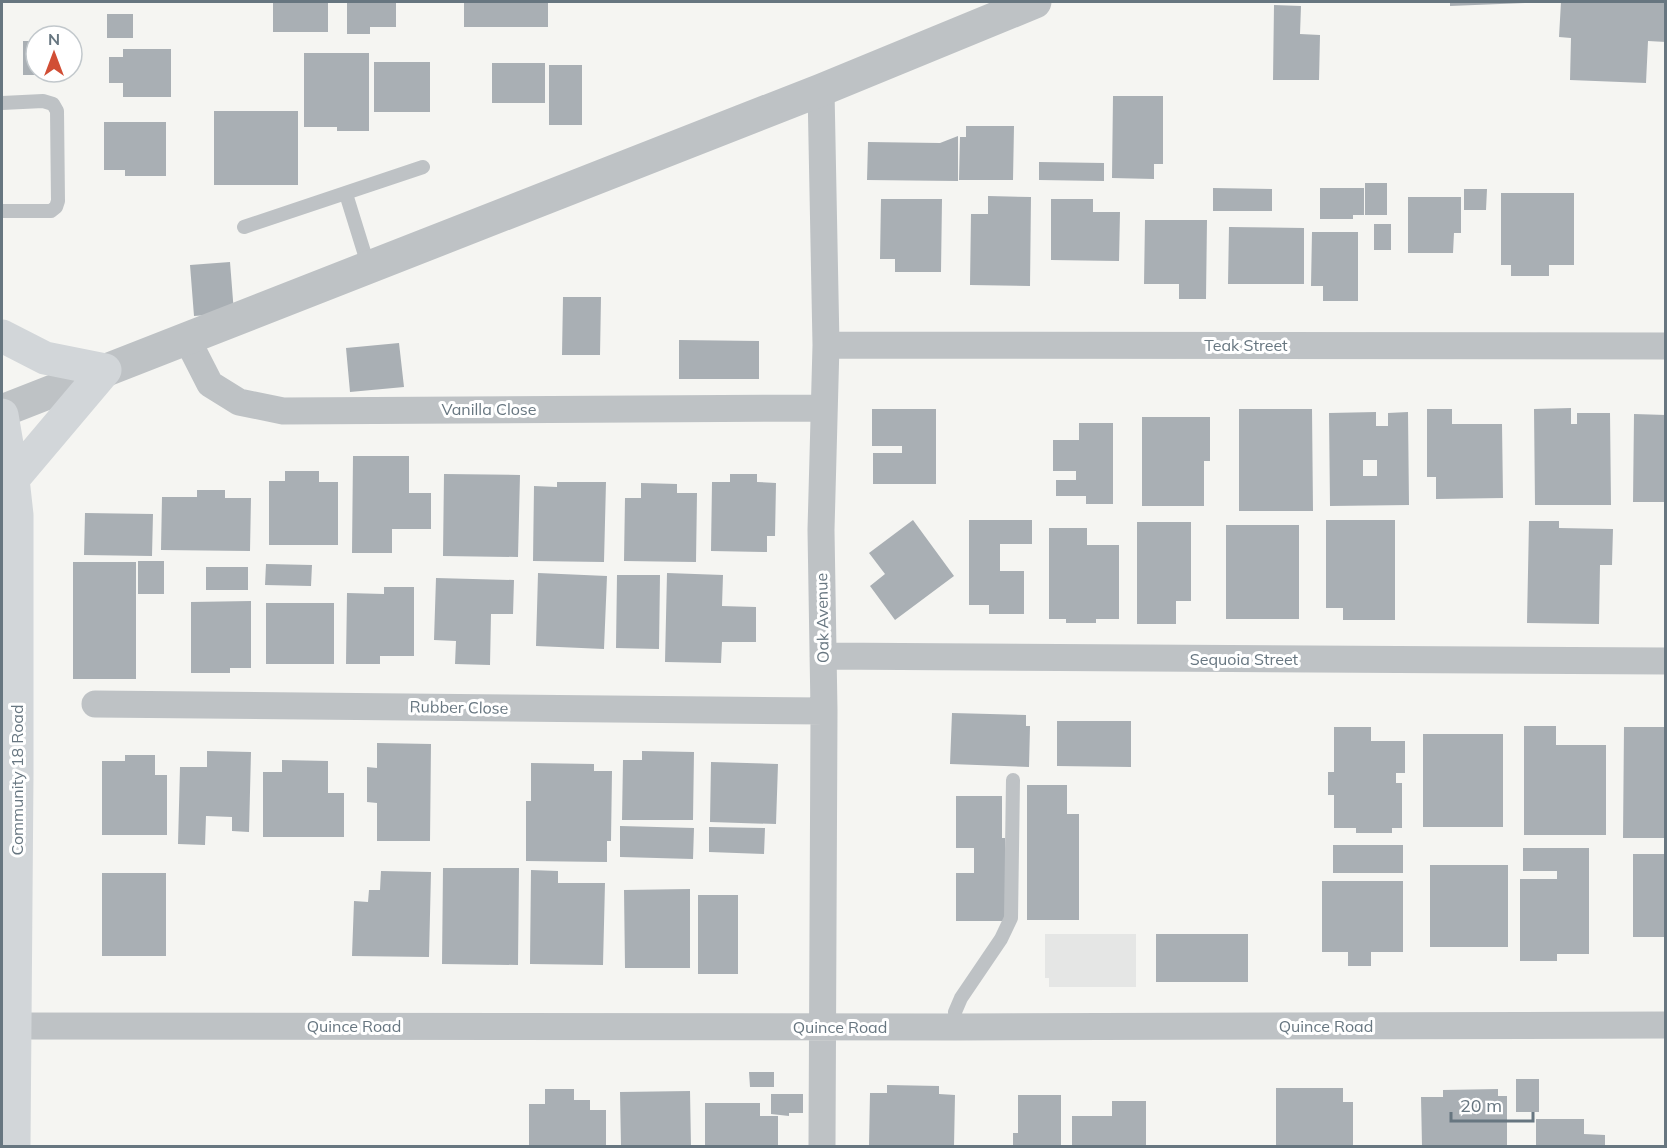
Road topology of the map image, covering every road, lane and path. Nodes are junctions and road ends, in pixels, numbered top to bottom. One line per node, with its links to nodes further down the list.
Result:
1 (1035, 2): 2 (street)
2 (821, 90): 8 (street); 11 (street, Oak Avenue)
3 (2, 103): 6 (lane)
4 (423, 167): 5 (lane)
5 (346, 194): 7 (lane); 8 (lane)
6 (2, 211)
7 (244, 227)
8 (369, 268): 10 (street)
9 (2, 336): 13 (main road)
10 (187, 339): 13 (street); 14 (street, Vanilla Close)
11 (826, 345): 12 (street, Teak Street); 14 (street, Oak Avenue)
12 (1665, 346)
13 (105, 370): 15 (street); 16 (main road)
14 (824, 408): 18 (street, Oak Avenue)
15 (2, 413): 16 (main road, Community 18 Road)
16 (13, 479): 17 (main road, Community 18 Road)
17 (9, 516): 24 (main road, Community 18 Road)
18 (823, 656): 19 (street, Sequoia Street); 21 (street, Oak Avenue)
19 (1665, 661)
20 (95, 704): 21 (street, Rubber Close)
21 (824, 711): 25 (street, Oak Avenue)
22 (1013, 780): 26 (lane)
23 (1665, 1025): 26 (street, Quince Road)
24 (15, 1026): 25 (street, Quince Road); 27 (main road, Community 18 Road)
25 (823, 1027): 26 (street, Quince Road); 28 (street, Oak Avenue)
26 (956, 1027)
27 (14, 1146)
28 (822, 1146)

